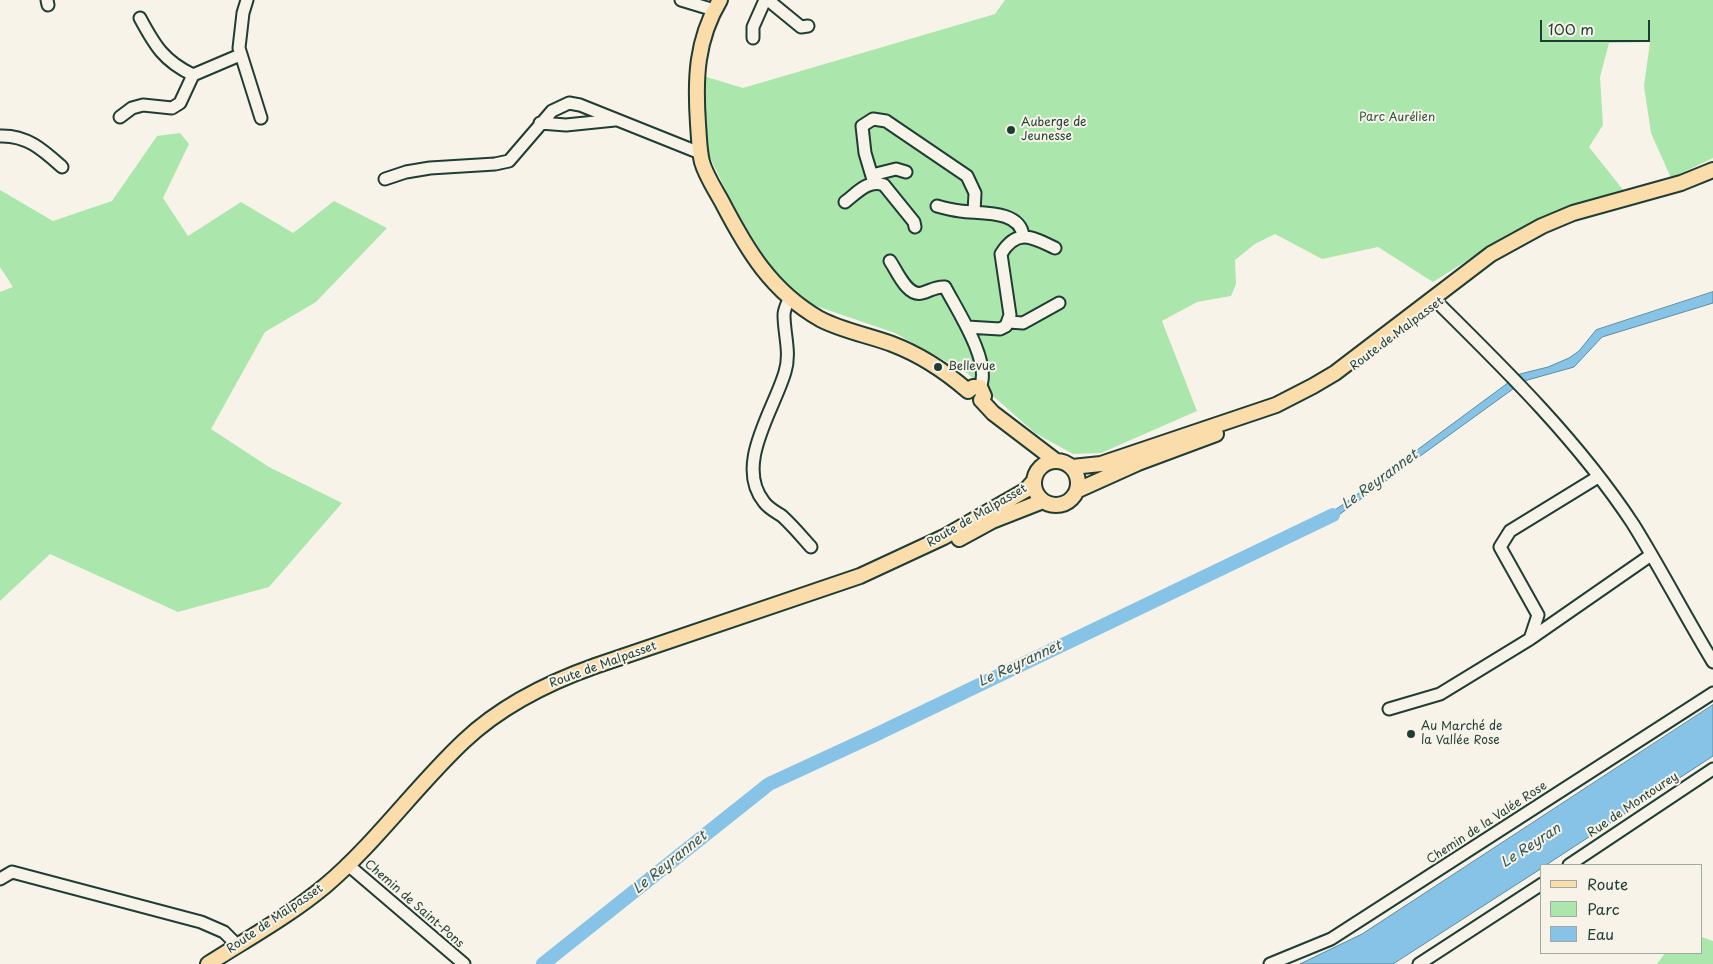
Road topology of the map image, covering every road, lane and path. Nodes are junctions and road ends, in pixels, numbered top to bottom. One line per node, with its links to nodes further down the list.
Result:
1 (248, 0): 8 (street)
2 (681, 0): 4 (street)
3 (767, 0): 6 (street); 7 (street)
4 (717, 5): 15 (main road)
5 (140, 18): 9 (street)
6 (808, 26)
7 (753, 38)
8 (240, 55): 9 (street); 11 (street)
9 (193, 75): 10 (street)
10 (120, 117)
11 (261, 118)
12 (616, 120): 13 (street); 13 (street); 15 (street)
13 (540, 123): 20 (street)
14 (0, 136): 16 (street)
15 (700, 153): 30 (main road)
16 (62, 167)
17 (1713, 170): 22 (main road, Route de Malpasset)
18 (906, 172): 21 (street)
19 (1713, 177): 22 (main road, Route de Malpasset)
20 (385, 179)
21 (873, 179): 23 (street); 25 (street); 26 (street)
22 (1640, 198): 32 (main road, Route de Malpasset); 38 (main road, Route de Malpasset)
23 (845, 202)
24 (937, 206): 25 (street)
25 (974, 212): 27 (street)
26 (915, 227)
27 (1023, 236): 28 (street); 33 (street)
28 (1055, 248)
29 (890, 261): 34 (street)
30 (790, 297): 35 (main road); 43 (street)
31 (1059, 303): 33 (street)
32 (1438, 303): 39 (street); 41 (main road, Route de Malpasset)
33 (1009, 322): 34 (street)
34 (967, 327): 35 (street)
35 (977, 393): 36 (main road)
36 (1021, 434): 37 (main road); 40 (main road)
37 (1056, 461): 38 (main road); 40 (main road)
38 (1072, 467): 41 (main road)
39 (1598, 477): 44 (street); 45 (street)
40 (1035, 478): 42 (main road); 51 (main road, Route de Malpasset)
41 (1078, 490): 42 (main road)
42 (1044, 501): 51 (main road, Route de Malpasset)
43 (811, 547)
44 (1651, 556): 45 (street); 46 (street)
45 (1530, 639): 48 (street)
46 (1713, 662)
47 (1713, 692): 58 (street, Chemin de la Valée Rose)
48 (1389, 709)
49 (1713, 769): 50 (street, Rue de Montourey)
50 (1570, 864)
51 (350, 867): 54 (main road, Route de Malpasset); 56 (main road, Route de Malpasset); 57 (street, Chemin de Saint-Pons)
52 (0, 879): 54 (street)
53 (1540, 885): 59 (street)
54 (237, 945): 55 (main road, Route de Malpasset)
55 (208, 964)
56 (224, 964)
57 (464, 964)
58 (1270, 964)
59 (1419, 964)

